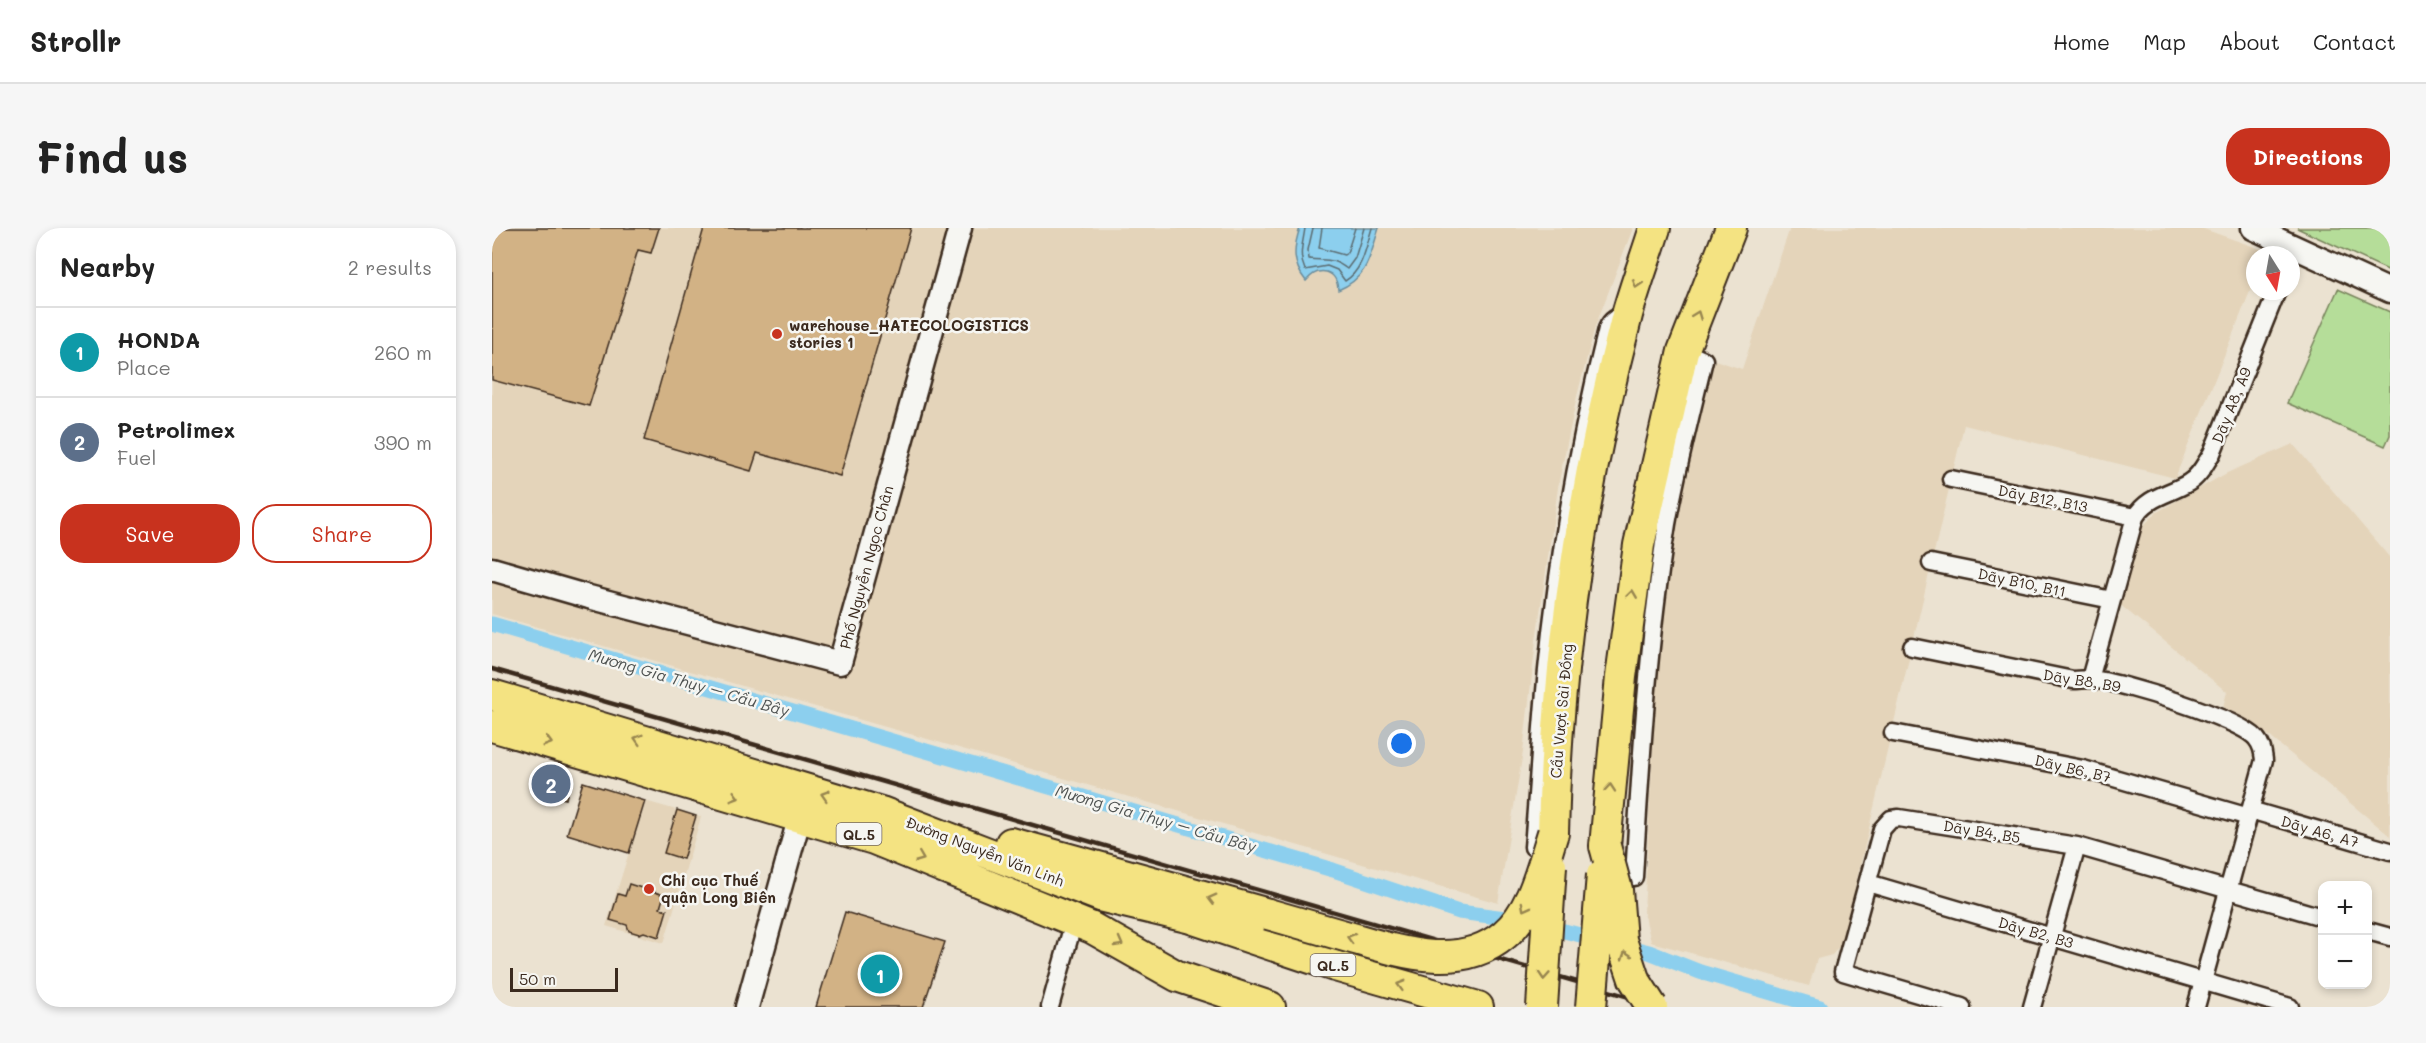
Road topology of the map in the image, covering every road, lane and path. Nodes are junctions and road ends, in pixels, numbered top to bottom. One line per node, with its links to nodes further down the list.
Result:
1 (960, 228): 14 (street, Phố Nguyễn Ngọc Chân)
2 (1655, 228): 9 (highway, Cầu Vượt Sài Đồng, one-way to 9)
3 (1731, 228): 10 (highway, one-way to 3)
4 (2253, 228): 5 (street)
5 (2283, 246)
6 (2300, 255): 7 (street)
7 (2390, 291)
8 (2273, 300): 12 (street, Dãy A8, A9)
9 (1627, 314): 24 (highway, Cầu Vượt Sài Đồng); 24 (street)
10 (1683, 351): 25 (highway, one-way to 10); 28 (street)
11 (1951, 479): 12 (street, Dãy B12, B13)
12 (2135, 517): 15 (street)
13 (1931, 564): 15 (street, Dãy B10, B11)
14 (492, 569)
15 (2112, 600): 17 (street)
16 (1912, 647): 17 (street, Dãy B8, B9)
17 (2090, 679): 22 (street, Dãy B8, B9)
18 (492, 695): 21 (highway, Đường Nguyễn Văn Linh / QL.5, one-way to 18)
19 (492, 726): 23 (highway, Đường Nguyễn Văn Linh / QL.5, one-way to 23)
20 (1893, 733): 22 (street, Dãy B6, B7)
21 (881, 812): 24 (highway, one-way to 21, bridge); 42 (highway, Đường Nguyễn Văn Linh / QL.5, one-way to 21)
22 (2249, 813): 27 (street, Dãy A6, A7); 30 (street)
23 (800, 816): 32 (highway, Đường Nguyễn Văn Linh / QL.5, one-way to 32); 38 (street)
24 (1543, 840): 43 (highway, Cầu Vượt Sài Đồng, one-way to 43, bridge)
25 (1605, 846): 44 (highway, bridge); 45 (highway, one-way to 25, bridge)
26 (2076, 846): 29 (street, Dãy B4, B5); 30 (street, Dãy B4, B5); 34 (street)
27 (2390, 851)
28 (1634, 877)
29 (1868, 883): 34 (street, Dãy B2, B3); 46 (street, Dãy B4, B5)
30 (2229, 890): 31 (street, Dãy B4, B5); 36 (street)
31 (2318, 916)
32 (1074, 921): 37 (highway, Đường Nguyễn Văn Linh / QL.5, one-way to 37); 39 (street)
33 (2372, 932): 35 (street)
34 (2052, 937): 36 (street, Dãy B2, B3); 47 (street)
35 (2390, 937)
36 (2204, 981): 48 (street); 49 (street, Dãy B2, B3)
37 (1209, 987): 40 (highway); 41 (highway, Đường Nguyễn Văn Linh / QL.5)
38 (747, 1007)
39 (1050, 1007)
40 (1258, 1007)
41 (1270, 1007)
42 (1478, 1007)
43 (1542, 1007)
44 (1592, 1007)
45 (1652, 1007)
46 (1962, 1007)
47 (2032, 1007)
48 (2196, 1007)
49 (2290, 1007)

